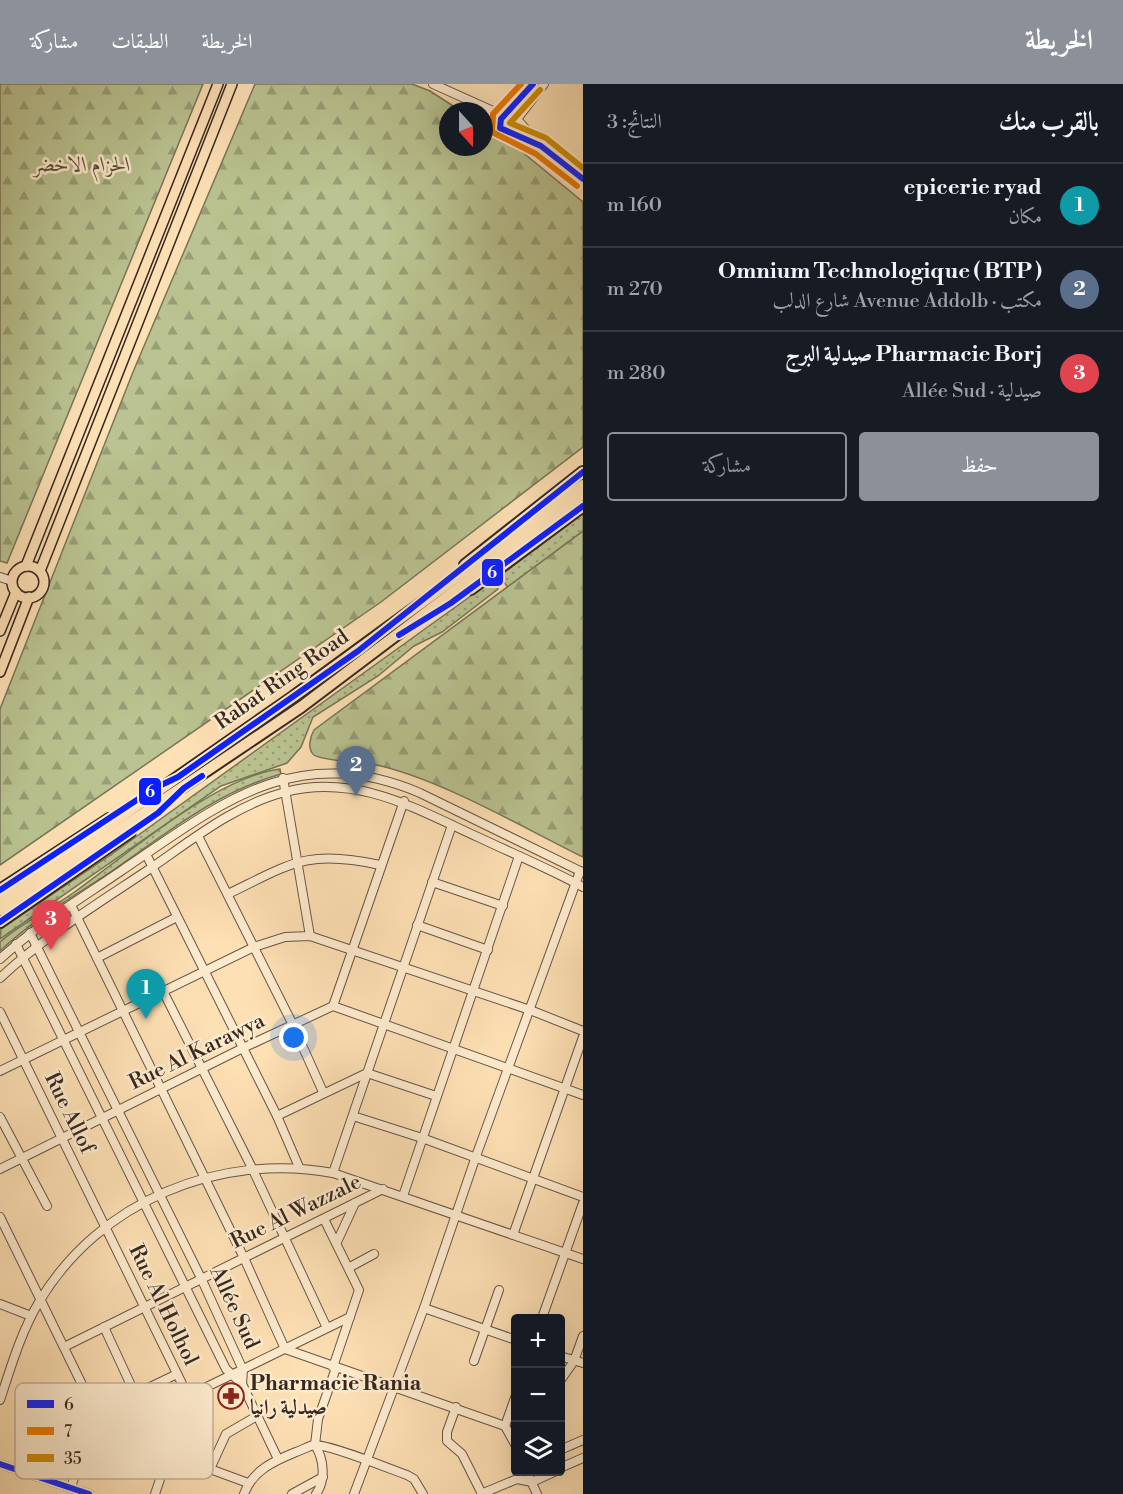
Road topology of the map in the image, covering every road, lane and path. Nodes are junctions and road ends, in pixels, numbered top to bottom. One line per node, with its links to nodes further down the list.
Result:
1 (218, 84): 20 (main road)
2 (232, 84): 21 (main road)
3 (433, 84): 6 (street)
4 (533, 84): 7 (street)
5 (544, 84): 11 (street)
6 (471, 102)
7 (514, 107): 8 (street); 9 (street)
8 (495, 111): 9 (street)
9 (506, 115): 11 (street); 12 (street)
10 (493, 118): 12 (street)
11 (517, 121): 13 (street); 14 (street)
12 (500, 125): 13 (street)
13 (512, 132): 14 (street)
14 (541, 146): 15 (street)
15 (583, 178)
16 (583, 472): 26 (highway)
17 (583, 485): 26 (highway, Rabat Ring Road)
18 (583, 494): 28 (highway, Rabat Ring Road)
19 (583, 506): 28 (highway)
20 (26, 566): 21 (main road); 23 (main road)
21 (40, 572): 25 (main road)
22 (0, 578): 23 (street)
23 (12, 581): 24 (main road)
24 (16, 591): 25 (main road); 27 (main road)
25 (29, 597): 29 (main road)
26 (398, 621): 30 (highway, Rabat Ring Road)
27 (0, 631)
28 (405, 631): 32 (highway, Rabat Ring Road)
29 (0, 672)
30 (178, 777): 45 (highway); 47 (highway, Rabat Ring Road)
31 (284, 778): 33 (street); 37 (street); 42 (street)
32 (184, 789): 50 (highway, Rabat Ring Road); 53 (highway)
33 (286, 791): 34 (street); 36 (street); 39 (street)
34 (404, 801): 35 (street); 40 (street)
35 (452, 825): 38 (street); 43 (street)
36 (198, 836): 41 (street); 46 (street)
37 (146, 854): 41 (street); 48 (street)
38 (519, 856): 44 (street); 49 (street)
39 (299, 860): 40 (street); 46 (street); 56 (street)
40 (380, 865): 60 (street)
41 (153, 867): 51 (street); 52 (street)
42 (581, 872): 44 (street)
43 (432, 882): 49 (street); 54 (street)
44 (579, 885): 71 (street)
45 (0, 890)
46 (228, 894): 59 (street)
47 (0, 901)
48 (71, 905): 51 (street); 55 (street)
49 (503, 906): 61 (street)
50 (0, 910)
51 (77, 917): 58 (street); 63 (street)
52 (177, 917): 63 (street); 66 (street)
53 (0, 922)
54 (417, 925): 61 (street); 65 (street)
55 (30, 933): 57 (street); 58 (street, Allée Sud)
56 (310, 936): 59 (street); 60 (street)
57 (16, 944): 62 (street, Allée Sud); 64 (street)
58 (37, 946): 62 (street); 76 (street, Allée Sud)
59 (254, 947): 66 (street); 75 (street)
60 (351, 950): 65 (street); 70 (street)
61 (488, 950): 69 (street)
62 (23, 956): 67 (street); 79 (street, Allée Sud)
63 (97, 958): 72 (street)
64 (0, 959)
65 (404, 969): 69 (street); 74 (street)
66 (205, 971): 68 (street); 80 (street)
67 (0, 978)
68 (163, 991): 72 (street); 84 (street)
69 (475, 992): 71 (street); 81 (street)
70 (333, 1006): 74 (street); 75 (street, Rue Al Karawya)
71 (530, 1010): 77 (street); 83 (street)
72 (123, 1011): 76 (street); 87 (street)
73 (0, 1012): 82 (street, Rue Allof)
74 (384, 1024): 81 (street); 86 (street)
75 (293, 1025): 80 (street, Rue Al Karawya); 89 (street)
76 (80, 1031): 79 (street); 92 (street, Allée Sud)
77 (583, 1031)
78 (583, 1037): 88 (street)
79 (64, 1039): 82 (street); 96 (street, Allée Sud)
80 (243, 1048): 84 (street, Rue Al Karawya); 93 (street)
81 (454, 1048): 83 (street); 91 (street)
82 (23, 1059): 85 (street); 97 (street, Rue Allof)
83 (508, 1068): 88 (street); 100 (street)
84 (202, 1069): 87 (street, Rue Al Karawya); 102 (street)
85 (0, 1071)
86 (367, 1073): 89 (street); 91 (street); 94 (street)
87 (161, 1089): 92 (street, Rue Al Karawya); 105 (street)
88 (564, 1089): 90 (street); 106 (street)
89 (323, 1092): 93 (street)
90 (583, 1095)
91 (436, 1096): 98 (street)
92 (119, 1109): 96 (street, Rue Al Karawya); 108 (street, Allée Sud)
93 (277, 1116): 101 (street)
94 (353, 1116): 98 (street); 104 (street)
95 (0, 1117): 99 (street)
96 (103, 1117): 97 (street, Rue Al Karawya); 111 (street, Allée Sud)
97 (62, 1137): 99 (street, Rue Al Karawya); 118 (street, Rue Allof)
98 (422, 1138): 100 (street); 109 (street)
99 (22, 1158): 103 (street, Rue Al Karawya); 114 (street)
100 (475, 1159): 106 (street); 115 (street)
101 (299, 1167): 102 (street); 104 (street)
102 (252, 1168): 105 (street); 120 (street)
103 (0, 1169)
104 (333, 1173): 107 (street)
105 (204, 1177): 108 (street); 124 (street)
106 (533, 1179): 110 (street); 119 (street)
107 (383, 1189): 109 (street); 112 (street, Rue Al Wazzale)
108 (159, 1193): 111 (street); 127 (street, Allée Sud)
109 (403, 1196): 115 (street)
110 (583, 1197)
111 (144, 1202): 118 (street); 128 (street, Allée Sud)
112 (355, 1203): 117 (street, Rue Al Wazzale); 121 (street)
113 (583, 1203): 122 (street)
114 (46, 1206)
115 (457, 1215): 119 (street); 133 (street)
116 (0, 1217): 130 (street)
117 (324, 1219): 120 (street, Rue Al Wazzale); 121 (street)
118 (106, 1229): 130 (street); 132 (street, Rue Al Holhol)
119 (513, 1235): 122 (street)
120 (284, 1239): 124 (street, Rue Al Wazzale); 138 (street)
121 (337, 1242): 126 (street)
122 (566, 1253): 125 (street); 134 (street)
123 (374, 1254): 126 (street)
124 (244, 1258): 127 (street, Rue Al Wazzale); 143 (street)
125 (583, 1259)
126 (350, 1267): 136 (street)
127 (201, 1278): 128 (street, Rue Al Wazzale); 149 (street, Allée Sud)
128 (186, 1286): 132 (street, Rue Al Wazzale); 152 (street, Allée Sud)
129 (499, 1290): 139 (street)
130 (40, 1300): 135 (street); 142 (street)
131 (0, 1304): 135 (street)
132 (144, 1306): 137 (street, Rue Al Wazzale); 150 (street, Rue Al Holhol)
133 (424, 1308): 139 (street); 159 (street)
134 (543, 1314)
135 (31, 1316): 160 (street)
136 (350, 1317): 138 (street); 148 (street)
137 (104, 1327): 142 (street, Rue Al Wazzale); 154 (street)
138 (327, 1328): 143 (street)
139 (485, 1329): 141 (street); 146 (street)
140 (583, 1336): 145 (street)
141 (511, 1338)
142 (64, 1347): 153 (street)
143 (285, 1349): 148 (street); 149 (street)
144 (565, 1358): 145 (street)
145 (574, 1361): 147 (street); 151 (street)
146 (474, 1362)
147 (583, 1363)
148 (334, 1368): 159 (street); 167 (street)
149 (243, 1370): 152 (street); 158 (street, Allée Sud)
150 (177, 1374): 155 (street); 156 (street, Rue Al Holhol)
151 (565, 1375)
152 (231, 1376): 157 (street); 158 (street, Allée Sud)
153 (81, 1383)
154 (130, 1383)
155 (158, 1383)
156 (182, 1383)
157 (213, 1384)
158 (242, 1384): 163 (street)
159 (393, 1387): 161 (street); 171 (street)
160 (0, 1400)
161 (456, 1407): 164 (street); 195 (street)
162 (511, 1409): 164 (street)
163 (257, 1416): 170 (street); 172 (street)
164 (505, 1426): 165 (street)
165 (511, 1437)
166 (583, 1440): 168 (street)
167 (315, 1445): 170 (street); 171 (street); 180 (street)
168 (565, 1448)
169 (583, 1458): 174 (street)
170 (278, 1459): 186 (street)
171 (366, 1459): 193 (street); 194 (street)
172 (213, 1462)
173 (0, 1464): 175 (street)
174 (565, 1466)
175 (15, 1469)
176 (213, 1470): 186 (street)
177 (519, 1476): 184 (street)
178 (529, 1476): 185 (street)
179 (545, 1476): 185 (street)
180 (323, 1477): 191 (street); 192 (street)
181 (46, 1479): 187 (street)
182 (74, 1479): 187 (street)
183 (159, 1479): 189 (street)
184 (517, 1479): 185 (street); 195 (street)
185 (532, 1482): 196 (street)
186 (248, 1483): 190 (street)
187 (71, 1487): 188 (street)
188 (89, 1494)
189 (154, 1494)
190 (244, 1494)
191 (292, 1494)
192 (316, 1494)
193 (354, 1494)
194 (423, 1494)
195 (481, 1494)
196 (537, 1494)

